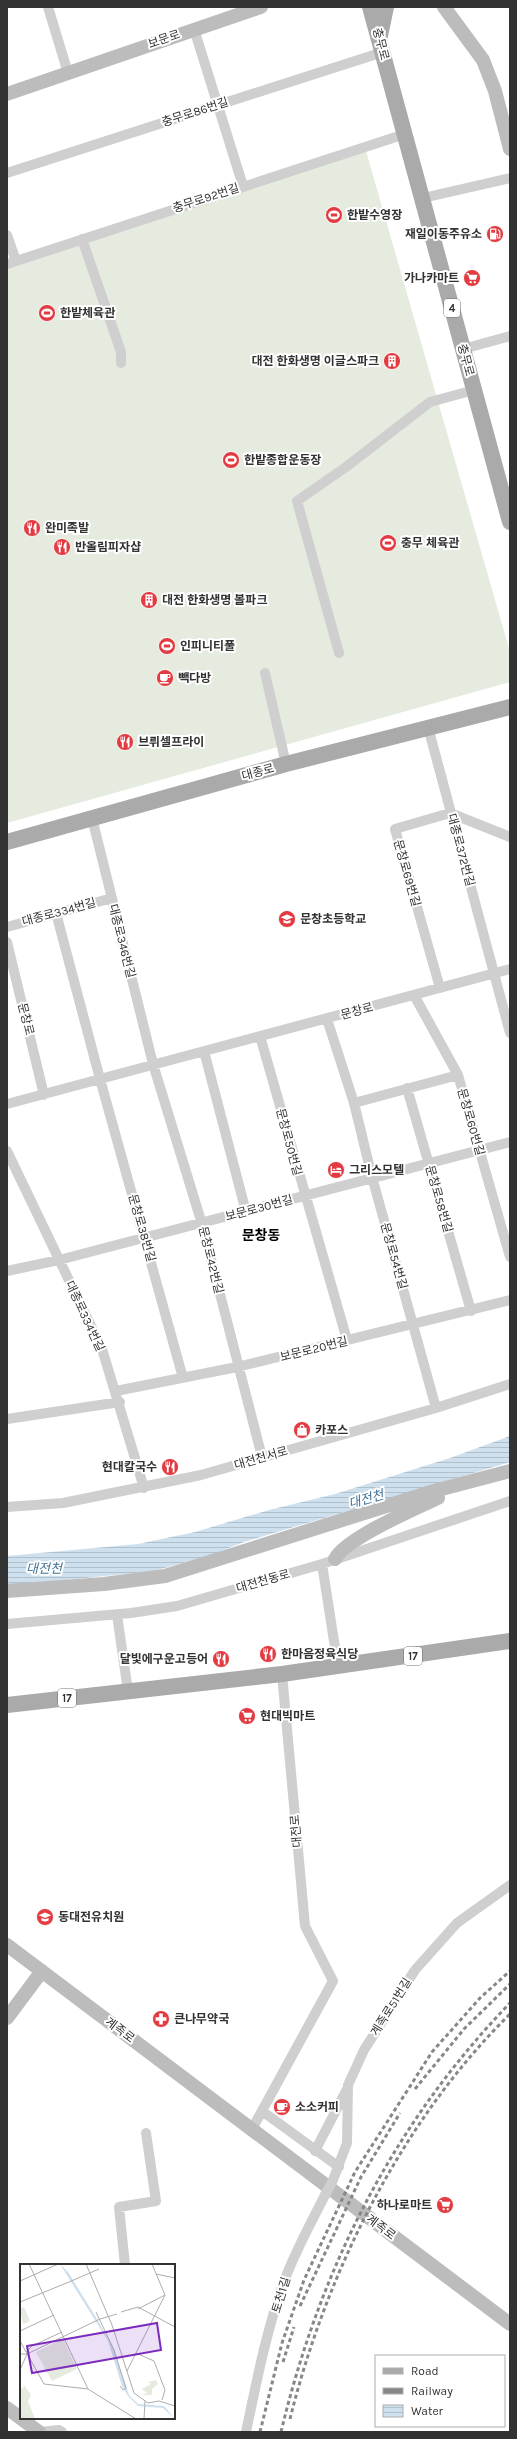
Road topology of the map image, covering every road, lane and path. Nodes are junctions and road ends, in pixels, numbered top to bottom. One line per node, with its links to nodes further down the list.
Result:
1 (48, 7): 8 (street)
2 (261, 7): 6 (main road, 보문로)
3 (370, 7): 7 (main road, 충무로 / 4)
4 (386, 7): 7 (main road)
5 (444, 7): 12 (main road)
6 (194, 29): 8 (main road, 보문로); 10 (street)
7 (381, 45): 10 (street, 충무로86번길); 11 (main road, 충무로 / 4)
8 (68, 73): 9 (main road, 보문로)
9 (7, 94)
10 (218, 105): 13 (street, 충무로86번길); 15 (street)
11 (405, 134): 15 (street, 충무로92번길); 16 (main road, 충무로 / 4)
12 (510, 149)
13 (7, 172)
14 (510, 178): 16 (street)
15 (243, 186): 18 (street, 충무로92번길)
16 (423, 198): 21 (main road, 충무로 / 4)
17 (7, 235): 19 (street)
18 (82, 240): 19 (street, 충무로92번길); 22 (street)
19 (11, 262)
20 (510, 336): 21 (street)
21 (463, 349): 23 (main road, 충무로 / 4)
22 (121, 363)
23 (474, 390): 24 (main road, 충무로 / 4); 25 (street)
24 (510, 522)
25 (339, 653)
26 (265, 673): 32 (street)
27 (510, 696): 29 (main road)
28 (510, 707): 29 (main road, 대종로)
29 (493, 710): 30 (main road); 31 (main road, 대종로)
30 (510, 716)
31 (428, 727): 32 (main road, 대종로); 33 (street, 대종로372번길)
32 (286, 764): 34 (main road, 대종로)
33 (450, 813): 35 (street); 42 (street, 대종로372번길); 43 (street, 문창로69번길)
34 (92, 818): 36 (main road, 대종로); 37 (street, 대종로346번길)
35 (510, 837)
36 (7, 842)
37 (112, 898): 38 (street, 대종로334번길); 49 (street, 대종로346번길)
38 (56, 913): 39 (street, 대종로334번길); 51 (street)
39 (7, 927)
40 (7, 942): 53 (street, 문창로)
41 (510, 969): 42 (street, 문창로)
42 (494, 973): 43 (street, 문창로); 46 (street, 대종로372번길)
43 (440, 988): 44 (street, 문창로)
44 (414, 995): 45 (street, 문창로); 50 (street, 문창로60번길)
45 (327, 1019): 47 (street, 문창로); 54 (street, 문창로54번길)
46 (510, 1032)
47 (260, 1036): 48 (street, 문창로); 61 (street, 문창로50번길)
48 (204, 1051): 49 (street, 문창로); 62 (street)
49 (153, 1064): 51 (street, 문창로); 63 (street, 문창로42번길)
50 (458, 1075): 52 (street); 57 (street, 문창로60번길)
51 (100, 1079): 53 (street, 문창로); 64 (street, 문창로38번길)
52 (408, 1088): 54 (street); 59 (street, 문창로58번길)
53 (44, 1095): 55 (street, 문창로)
54 (354, 1103): 60 (street, 문창로54번길)
55 (7, 1104)
56 (510, 1142): 57 (street, 보문로30번길)
57 (479, 1149): 59 (street, 보문로30번길); 65 (street, 문창로60번길)
58 (7, 1151): 66 (street, 대종로334번길)
59 (428, 1163): 60 (street, 보문로30번길); 69 (street, 문창로58번길)
60 (372, 1177): 61 (street, 보문로30번길); 70 (street, 문창로54번길)
61 (304, 1196): 62 (street, 보문로30번길); 71 (street, 문창로50번길)
62 (246, 1212): 63 (street, 보문로30번길)
63 (202, 1224): 64 (street, 보문로30번길); 72 (street, 문창로42번길)
64 (144, 1238): 66 (street, 보문로30번길); 73 (street, 문창로38번길)
65 (510, 1257)
66 (59, 1260): 67 (street, 보문로30번길); 75 (street, 대종로334번길)
67 (7, 1271)
68 (510, 1300): 69 (street, 보문로20번길)
69 (471, 1310): 70 (street, 보문로20번길)
70 (413, 1326): 71 (street, 보문로20번길); 77 (street, 문창로54번길)
71 (347, 1340): 72 (street, 보문로20번길)
72 (237, 1367): 73 (street, 보문로20번길); 79 (street, 문창로42번길)
73 (183, 1378): 75 (street, 보문로20번길)
74 (510, 1384): 77 (street, 대전천서로)
75 (116, 1392): 76 (street, 대종로334번길)
76 (120, 1402): 78 (street); 82 (street, 대종로334번길)
77 (436, 1408): 79 (street, 대전천서로)
78 (7, 1419)
79 (262, 1457): 82 (street, 대전천서로)
80 (510, 1471): 81 (main road)
81 (474, 1480): 85 (main road); 86 (main road)
82 (144, 1488): 84 (street, 대전천서로)
83 (510, 1501): 85 (street, 대전천동로)
84 (7, 1507)
85 (328, 1562): 87 (street, 대전천동로); 90 (street)
86 (7, 1591)
87 (117, 1615): 88 (street, 대전천동로); 92 (street)
88 (7, 1624)
89 (510, 1642): 90 (main road, 17)
90 (338, 1667): 91 (main road, 17)
91 (282, 1674): 92 (main road, 17); 99 (street, 대전로)
92 (128, 1691): 93 (main road, 17)
93 (7, 1705)
94 (510, 1885): 98 (street, 계족로51번길)
95 (7, 1945): 96 (main road, 계족로)
96 (42, 1971): 97 (main road); 100 (main road, 계족로)
97 (7, 2018)
98 (348, 2085): 102 (street); 103 (street, 계족로51번길)
99 (262, 2111): 100 (street); 102 (street)
100 (252, 2129): 105 (main road, 계족로)
101 (146, 2133): 104 (street)
102 (315, 2151): 103 (street)
103 (339, 2167): 111 (street, 토천1길, bridge)
104 (125, 2264)
105 (510, 2324)
106 (7, 2408): 107 (main road)
107 (20, 2418)
108 (22, 2419): 109 (main road)
109 (39, 2432): 110 (street)
110 (62, 2432)
111 (246, 2432)

